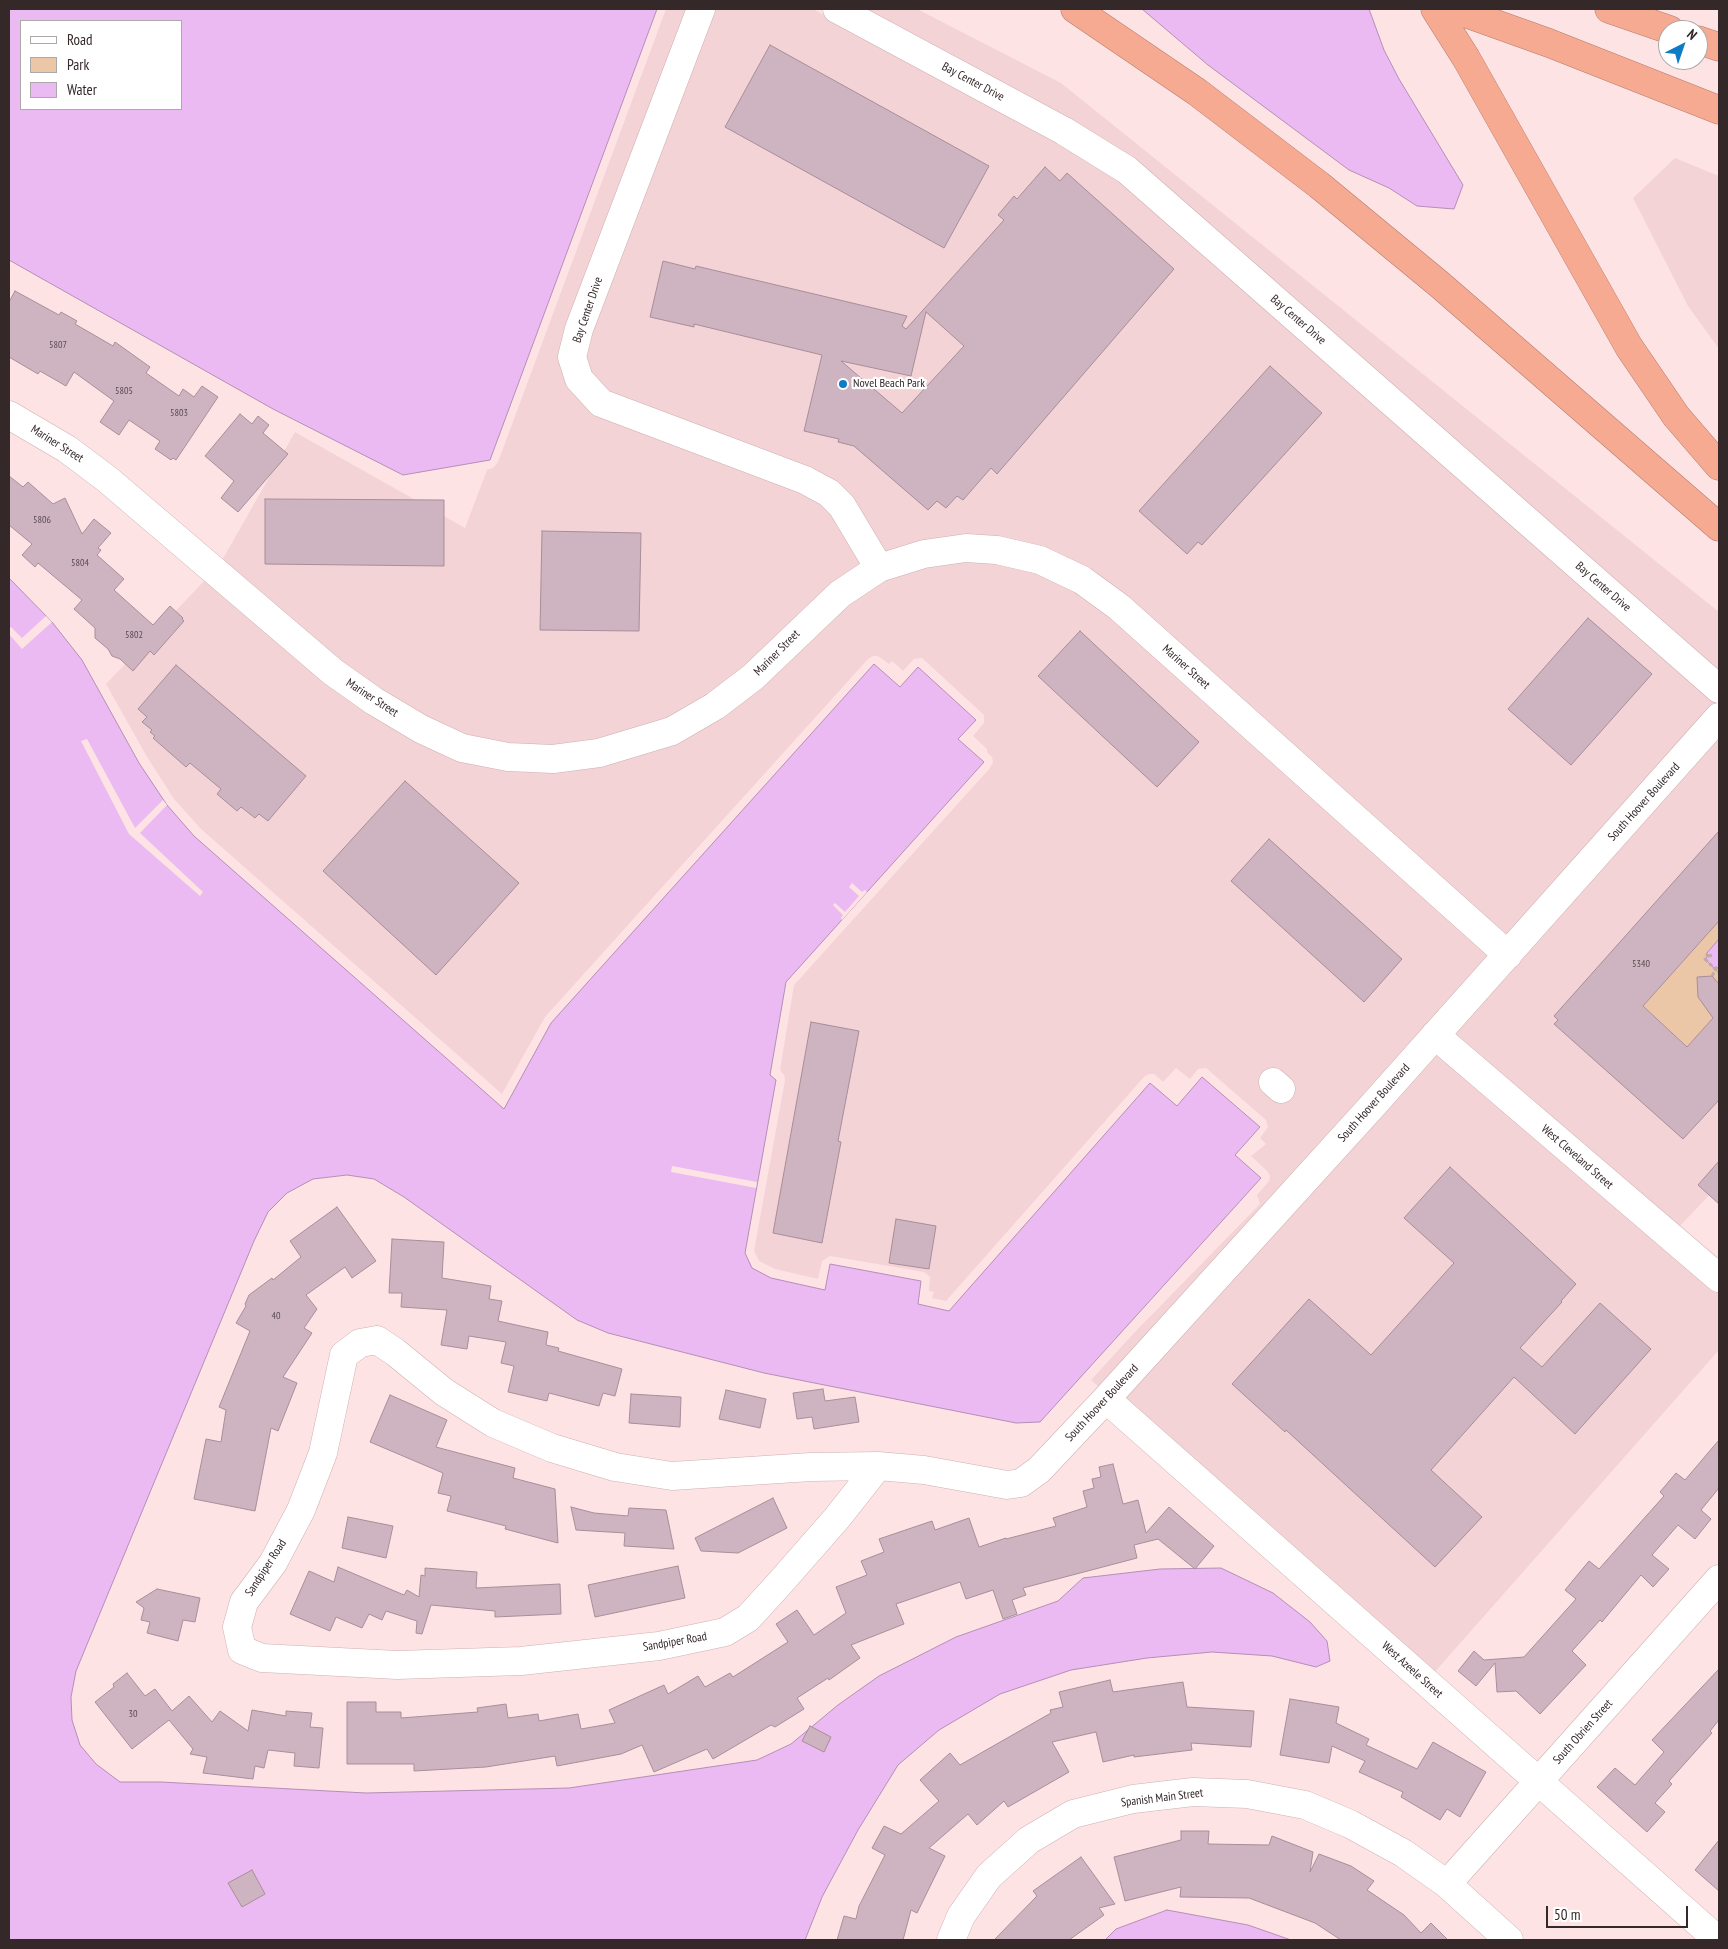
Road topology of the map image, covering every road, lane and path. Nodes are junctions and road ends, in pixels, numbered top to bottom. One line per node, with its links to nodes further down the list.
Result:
1 (701, 9): 12 (street, Bay Center Drive)
2 (837, 9): 13 (street, Bay Center Drive)
3 (1075, 9): 11 (highway)
4 (1435, 9): 10 (highway)
5 (1454, 9): 8 (highway)
6 (1609, 9): 7 (highway)
7 (1658, 26)
8 (1719, 110)
9 (9, 415): 12 (street, Mariner Street)
10 (1719, 466)
11 (1719, 527)
12 (879, 568): 15 (street, Mariner Street)
13 (1719, 690)
14 (1719, 717): 15 (street, South Hoover Boulevard)
15 (1508, 955): 20 (street, South Hoover Boulevard)
16 (1714, 955): 17 (path)
17 (1716, 967): 18 (path); 19 (path)
18 (1719, 973)
19 (1712, 976)
20 (1435, 1036): 21 (street, West Cleveland Street); 22 (street, South Hoover Boulevard)
21 (1719, 1278)
22 (1106, 1399): 24 (street, South Hoover Boulevard); 26 (street, West Azeele Street)
23 (878, 1466): 23 (street, Sandpiper Road); 24 (street, Sandpiper Road)
24 (1021, 1482)
25 (1719, 1579): 26 (street, South Obrien Street)
26 (1538, 1782): 27 (street, South Obrien Street); 30 (street, West Azeele Street)
27 (1446, 1884): 28 (street, Spanish Main Street); 29 (street, Spanish Main Street)
28 (951, 1940)
29 (1509, 1940)
30 (1718, 1940)

